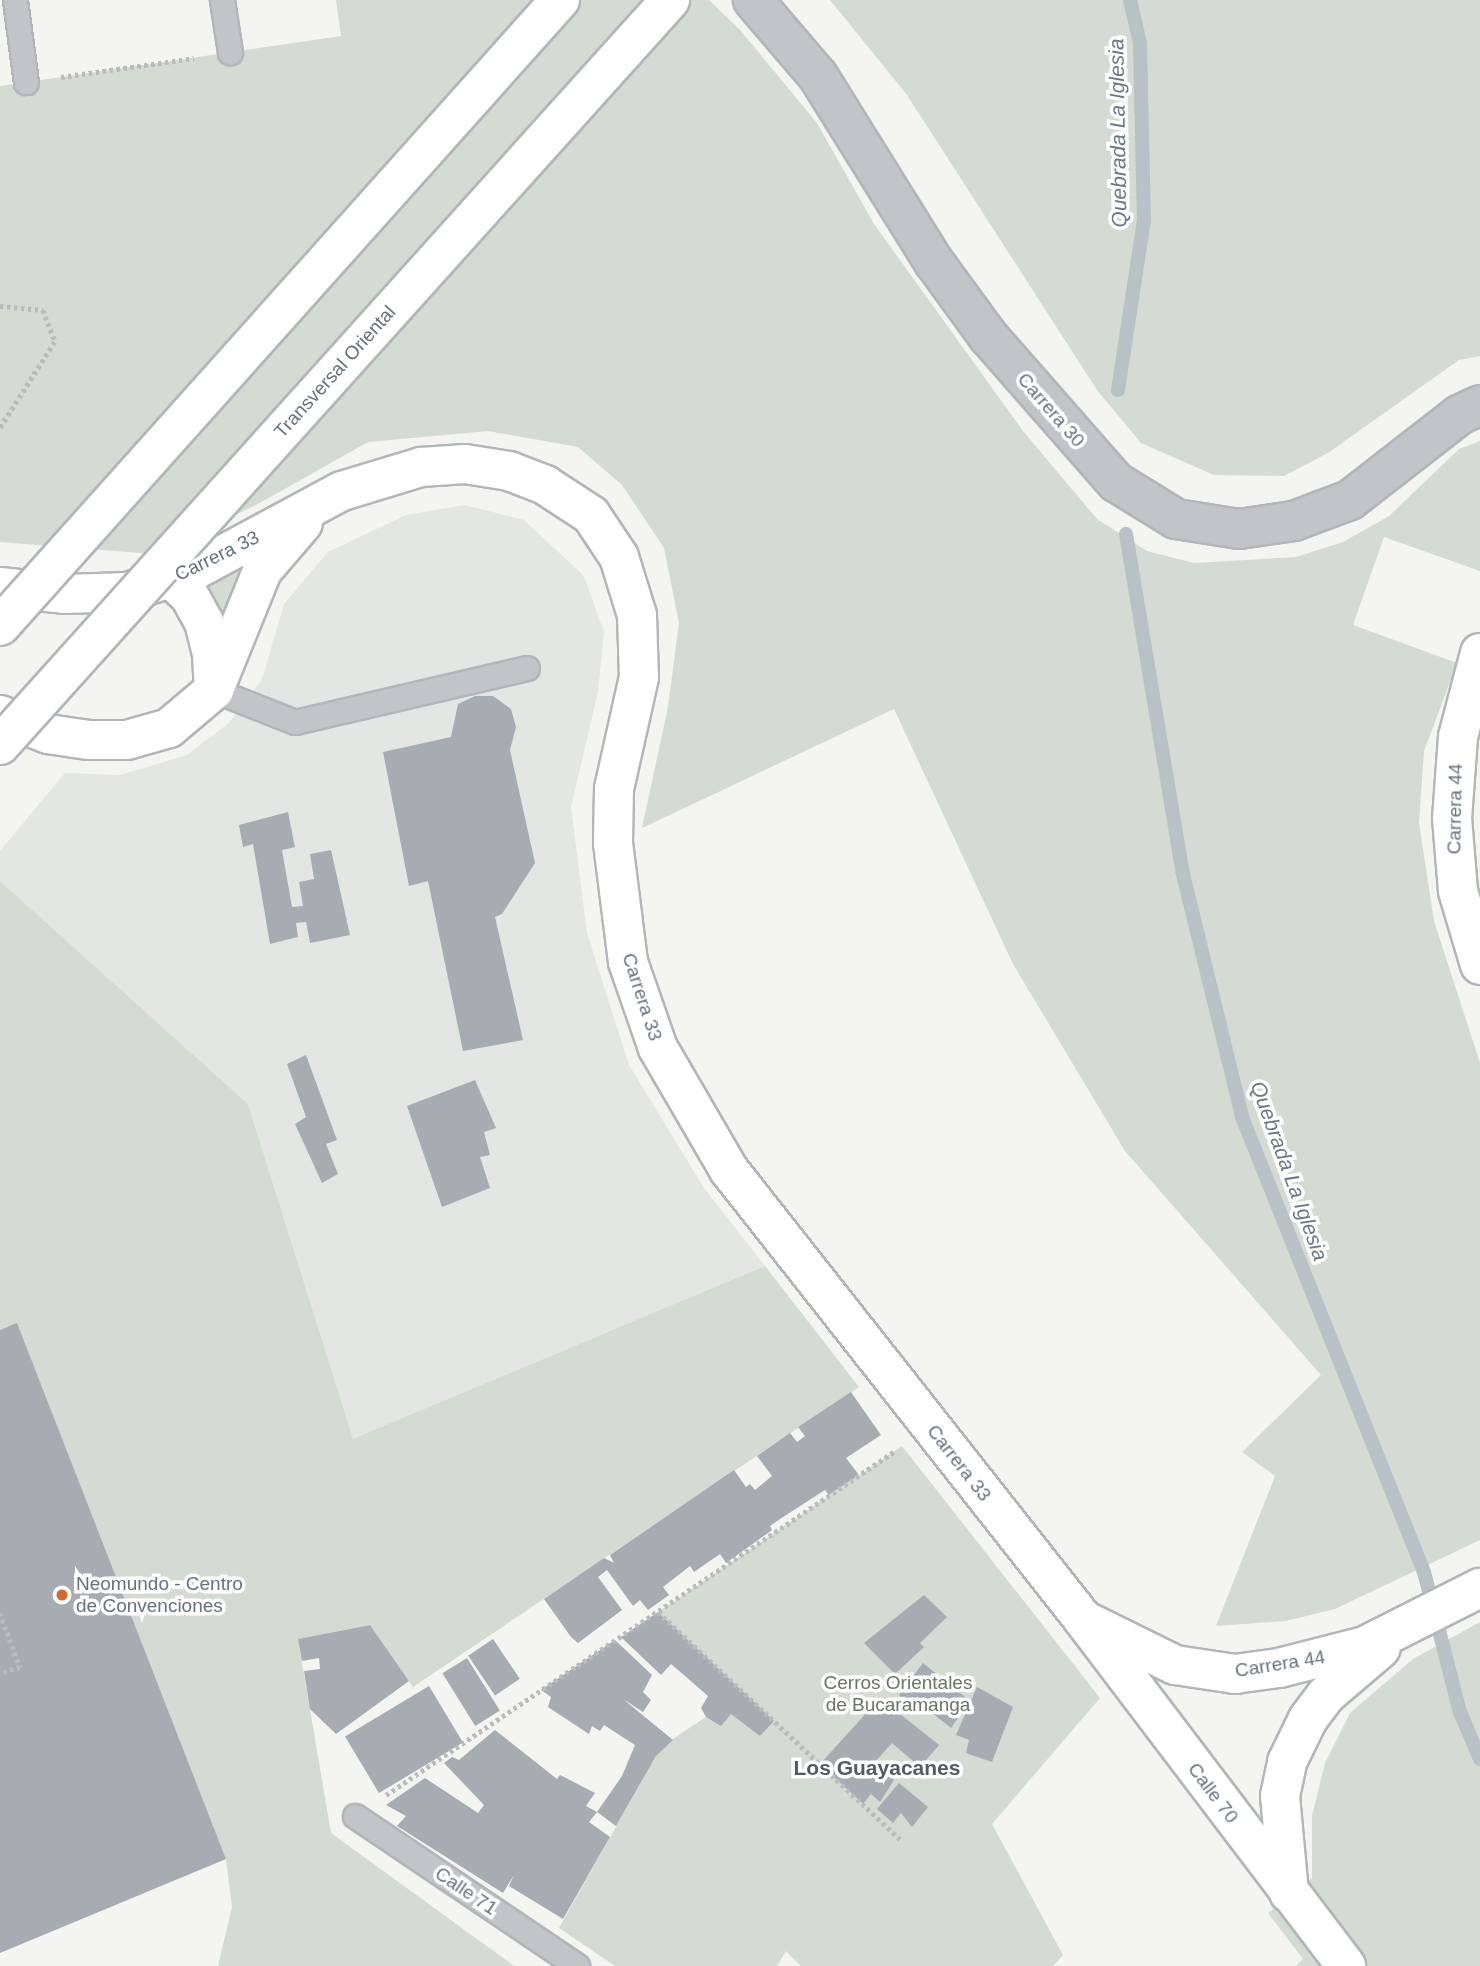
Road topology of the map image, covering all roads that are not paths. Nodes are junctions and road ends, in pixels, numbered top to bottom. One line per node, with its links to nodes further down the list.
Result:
1 (15, 0): 7 (lane)
2 (222, 0): 6 (lane)
3 (560, 0): 12 (main road, bridge)
4 (670, 0): 18 (main road, Transversal Oriental, bridge)
5 (753, 0): 8 (street, Carrera 30)
6 (230, 52)
7 (26, 82)
8 (1480, 405)
9 (342, 491): 10 (main road, Carrera 33); 15 (main road, Carrera 33); 21 (main road, Carrera 33)
10 (171, 579): 11 (main road, Carrera 33); 15 (main road)
11 (0, 587)
12 (0, 626)
13 (1480, 653): 17 (main road, Carrera 44)
14 (527, 668): 15 (lane)
15 (214, 690): 16 (main road, Carrera 33)
16 (0, 715)
17 (1469, 729): 19 (main road, Carrera 44)
18 (0, 745)
19 (1480, 965)
20 (1480, 1588): 22 (main road)
21 (1082, 1618): 22 (main road, Carrera 44); 24 (main road, Calle 70)
22 (1401, 1631): 24 (main road)
23 (355, 1816): 25 (lane, Calle 71)
24 (1289, 1895): 26 (main road, Calle 70)
25 (577, 1966)
26 (1346, 1966)

